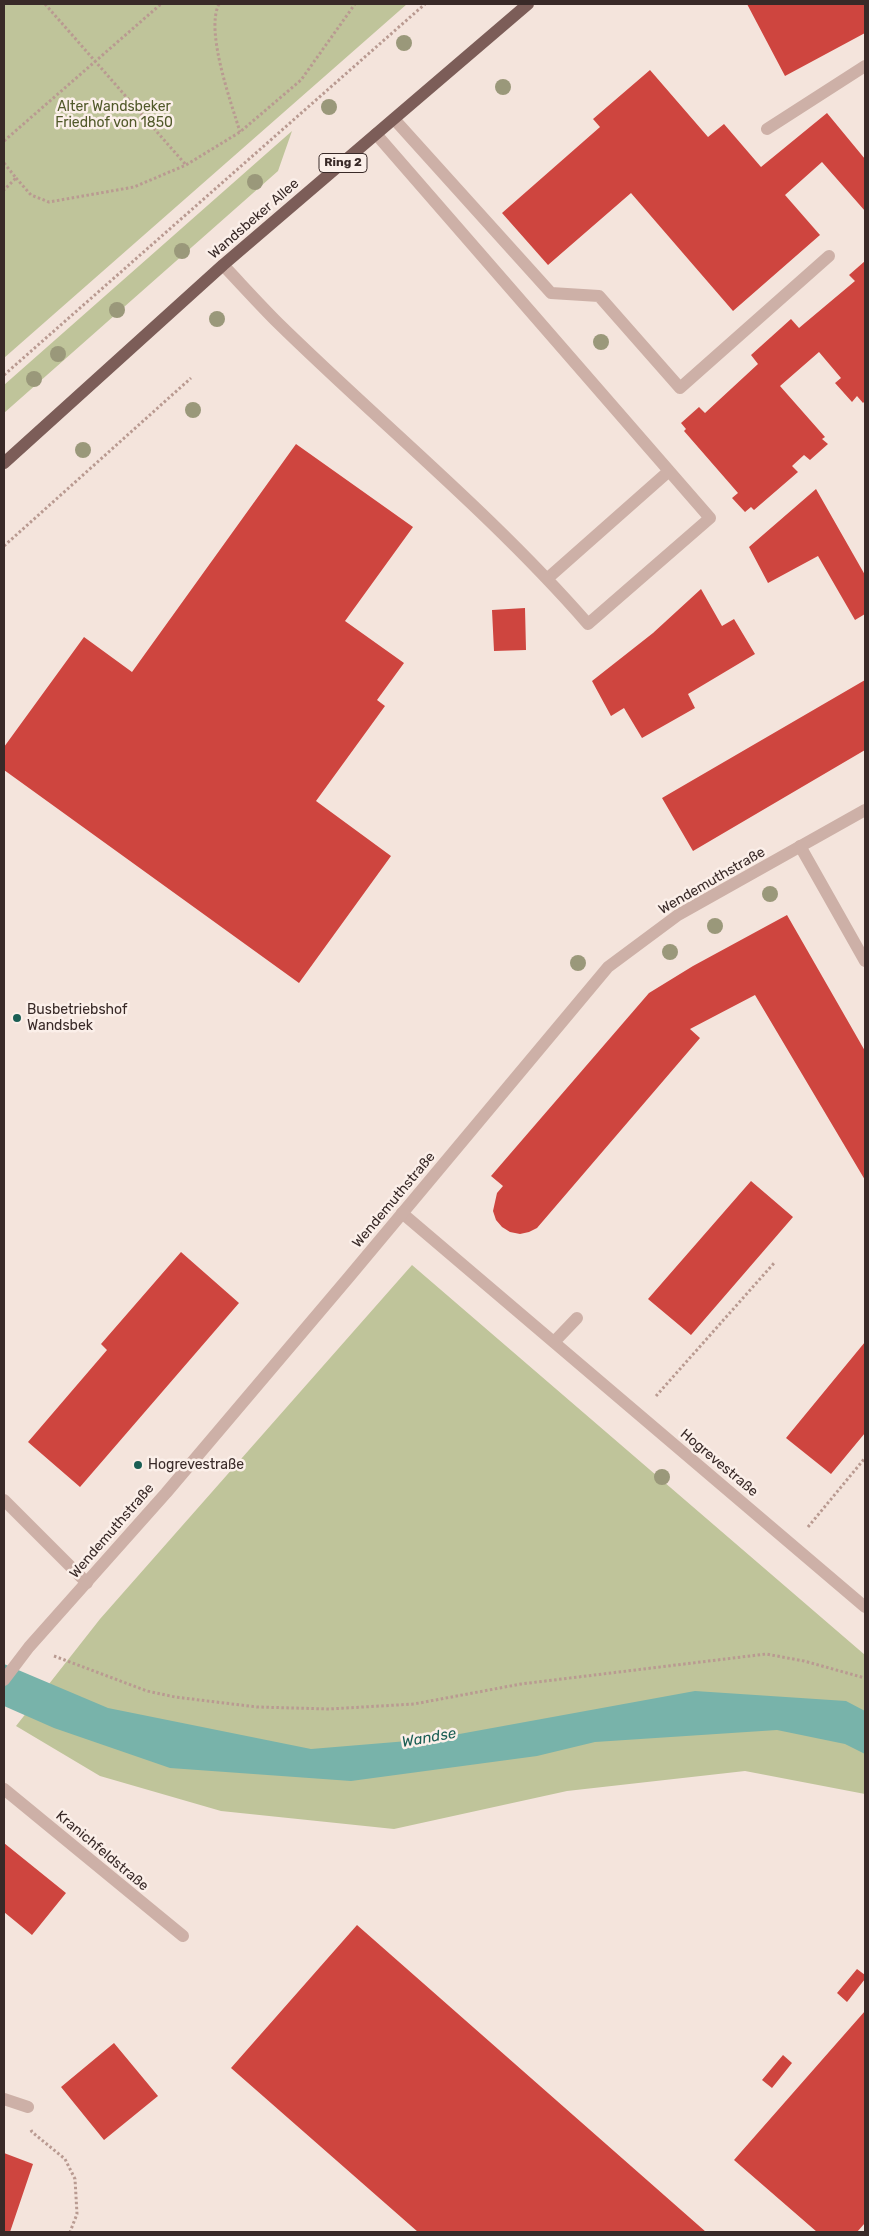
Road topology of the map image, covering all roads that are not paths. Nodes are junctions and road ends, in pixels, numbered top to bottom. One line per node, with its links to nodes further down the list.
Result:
1 (528, 4): 3 (main road, Wandsbeker Allee / Ring 2)
2 (865, 66): 4 (street)
3 (394, 119): 5 (main road, Wandsbeker Allee / Ring 2); 6 (street)
4 (767, 130)
5 (376, 134): 7 (main road, Wandsbeker Allee / Ring 2); 9 (street)
6 (829, 256)
7 (223, 264): 8 (main road, Wandsbeker Allee / Ring 2); 10 (street)
8 (4, 463)
9 (669, 471): 10 (street); 10 (street)
10 (548, 578)
11 (865, 810): 12 (street, Wendemuthstraße)
12 (800, 846): 13 (street); 14 (street, Wendemuthstraße)
13 (865, 961)
14 (402, 1213): 16 (street, Hogrevestraße); 18 (street, Wendemuthstraße)
15 (577, 1318): 16 (street)
16 (554, 1342): 19 (street, Hogrevestraße)
17 (4, 1500): 18 (street)
18 (87, 1582): 20 (street, Wendemuthstraße)
19 (865, 1607)
20 (4, 1680)
21 (4, 1789): 22 (street, Kranichfeldstraße)
22 (183, 1936)
23 (4, 2099): 24 (street)
24 (28, 2107)

